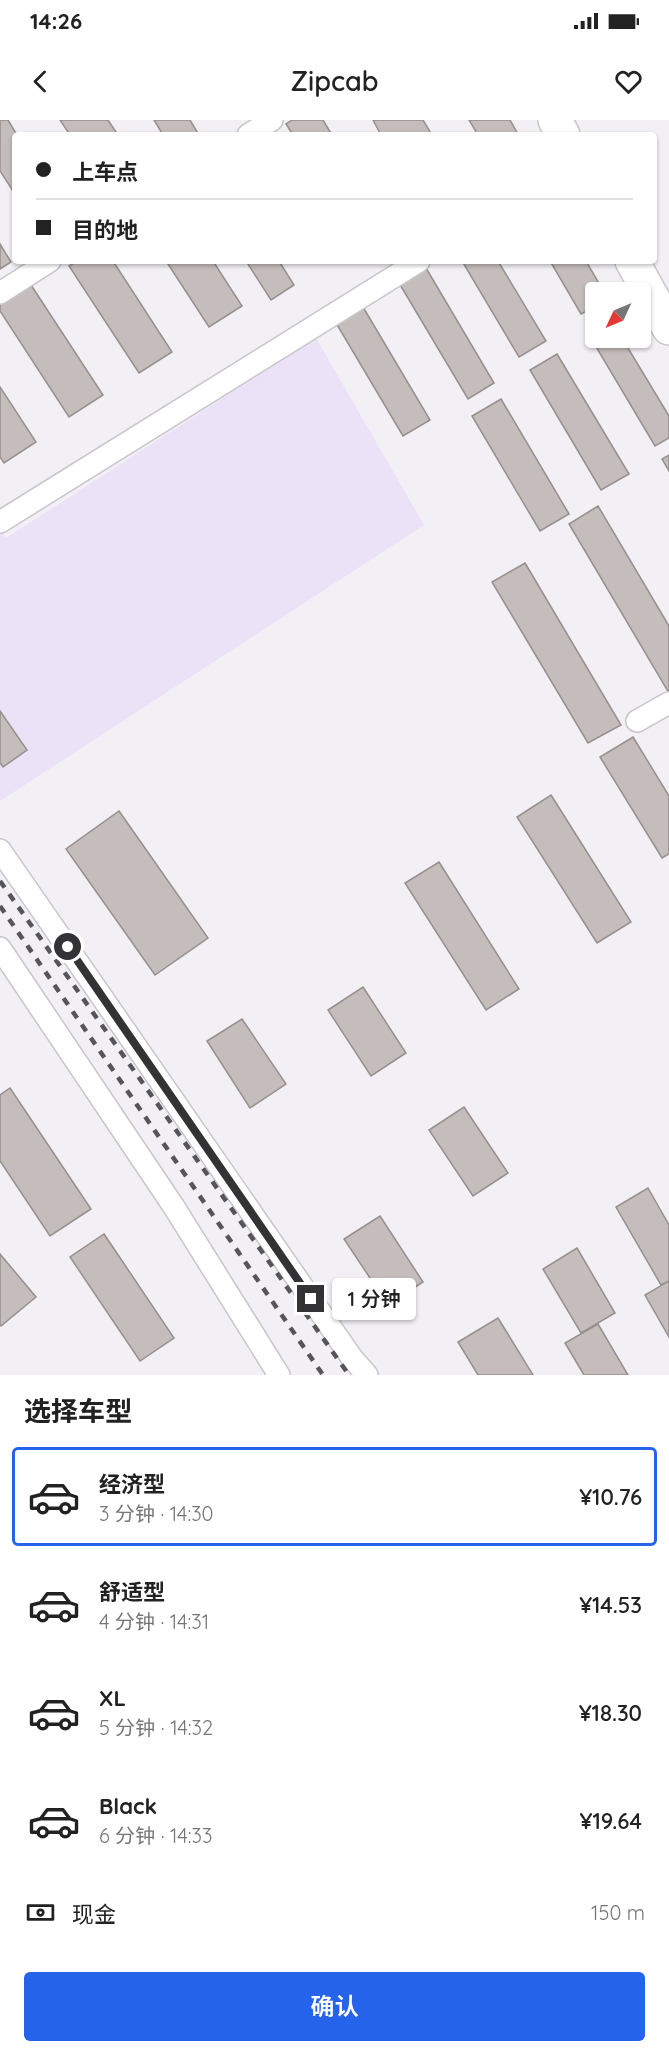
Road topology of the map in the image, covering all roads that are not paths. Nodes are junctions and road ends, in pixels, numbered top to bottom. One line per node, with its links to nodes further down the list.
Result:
1 (272, 120): 2 (street)
2 (253, 132)
3 (45, 264): 6 (street)
4 (414, 264): 8 (street)
5 (634, 264): 7 (main road)
6 (0, 293)
7 (669, 328)
8 (0, 522)
9 (669, 703): 10 (street)
10 (637, 721)
11 (0, 850): 14 (street)
12 (0, 948): 13 (street)
13 (279, 1375)
14 (367, 1375)

